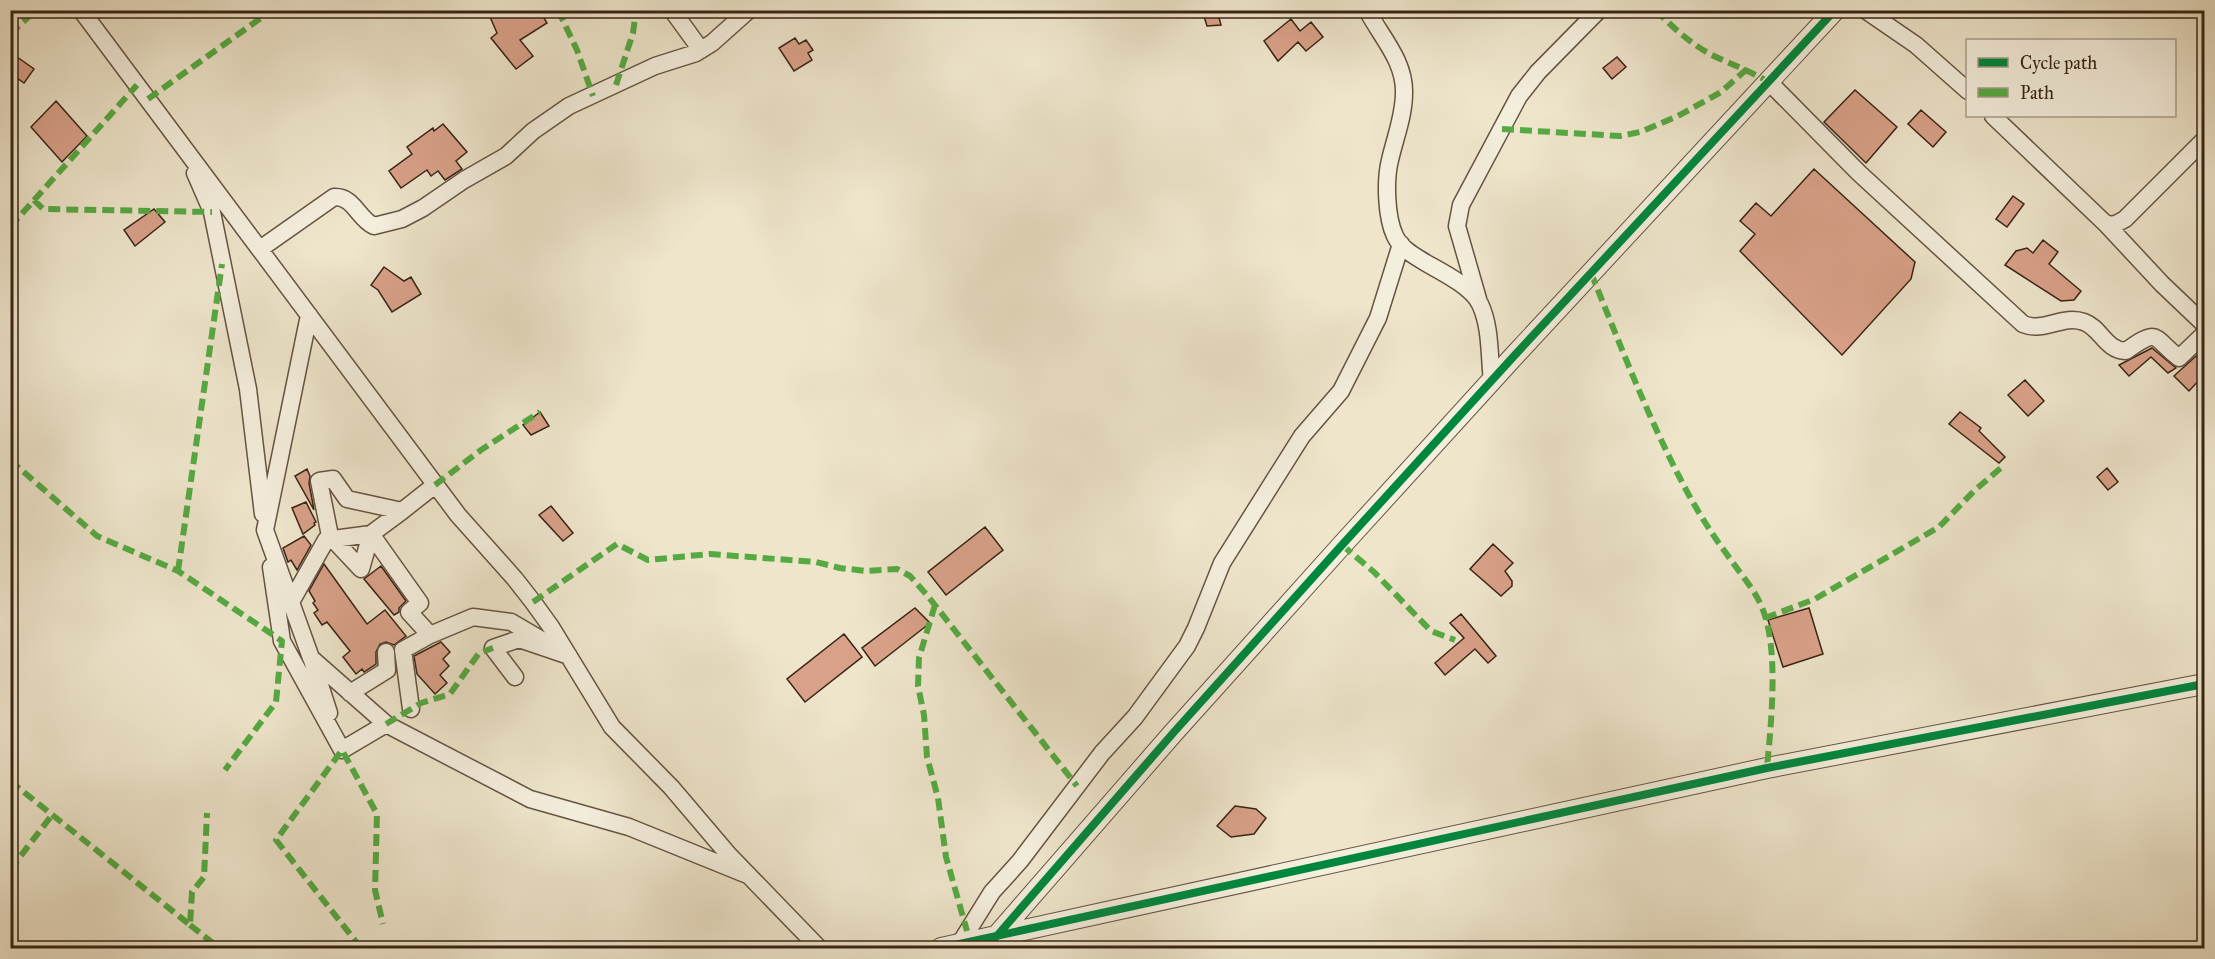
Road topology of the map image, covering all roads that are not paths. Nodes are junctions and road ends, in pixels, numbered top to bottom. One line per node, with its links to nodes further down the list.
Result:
1 (81, 10): 13 (street)
2 (672, 10): 8 (street)
3 (749, 10): 8 (street)
4 (1367, 10): 15 (street)
5 (1599, 10): 17 (street)
6 (1835, 10): 9 (street)
7 (1864, 10): 10 (street)
8 (701, 50): 16 (street)
9 (1769, 82): 20 (street); 21 (street)
10 (1966, 90)
11 (1994, 117): 14 (street)
12 (2205, 140): 14 (street)
13 (182, 145): 16 (street); 24 (street)
14 (2106, 225): 19 (street)
15 (1401, 244): 17 (street); 40 (street)
16 (260, 249): 18 (street)
17 (1479, 303): 21 (street)
18 (309, 315): 22 (street); 24 (street)
19 (2205, 324)
20 (2205, 334)
21 (1492, 381): 39 (street)
22 (435, 485): 23 (street); 30 (street)
23 (402, 511): 25 (street); 26 (street)
24 (265, 530): 27 (street); 37 (street)
25 (371, 534): 26 (street); 26 (street); 28 (street)
26 (333, 539): 27 (street)
27 (291, 602): 31 (street)
28 (430, 635): 30 (street); 35 (street)
29 (386, 652): 34 (street)
30 (569, 657): 32 (street); 38 (street)
31 (311, 658): 34 (street); 37 (street)
32 (515, 678)
33 (2205, 684): 39 (street)
34 (350, 693): 36 (street)
35 (411, 709)
36 (386, 724): 37 (street); 38 (street)
37 (342, 750)
38 (748, 876): 41 (street)
39 (990, 943): 40 (street)
40 (950, 947)
41 (819, 948)

